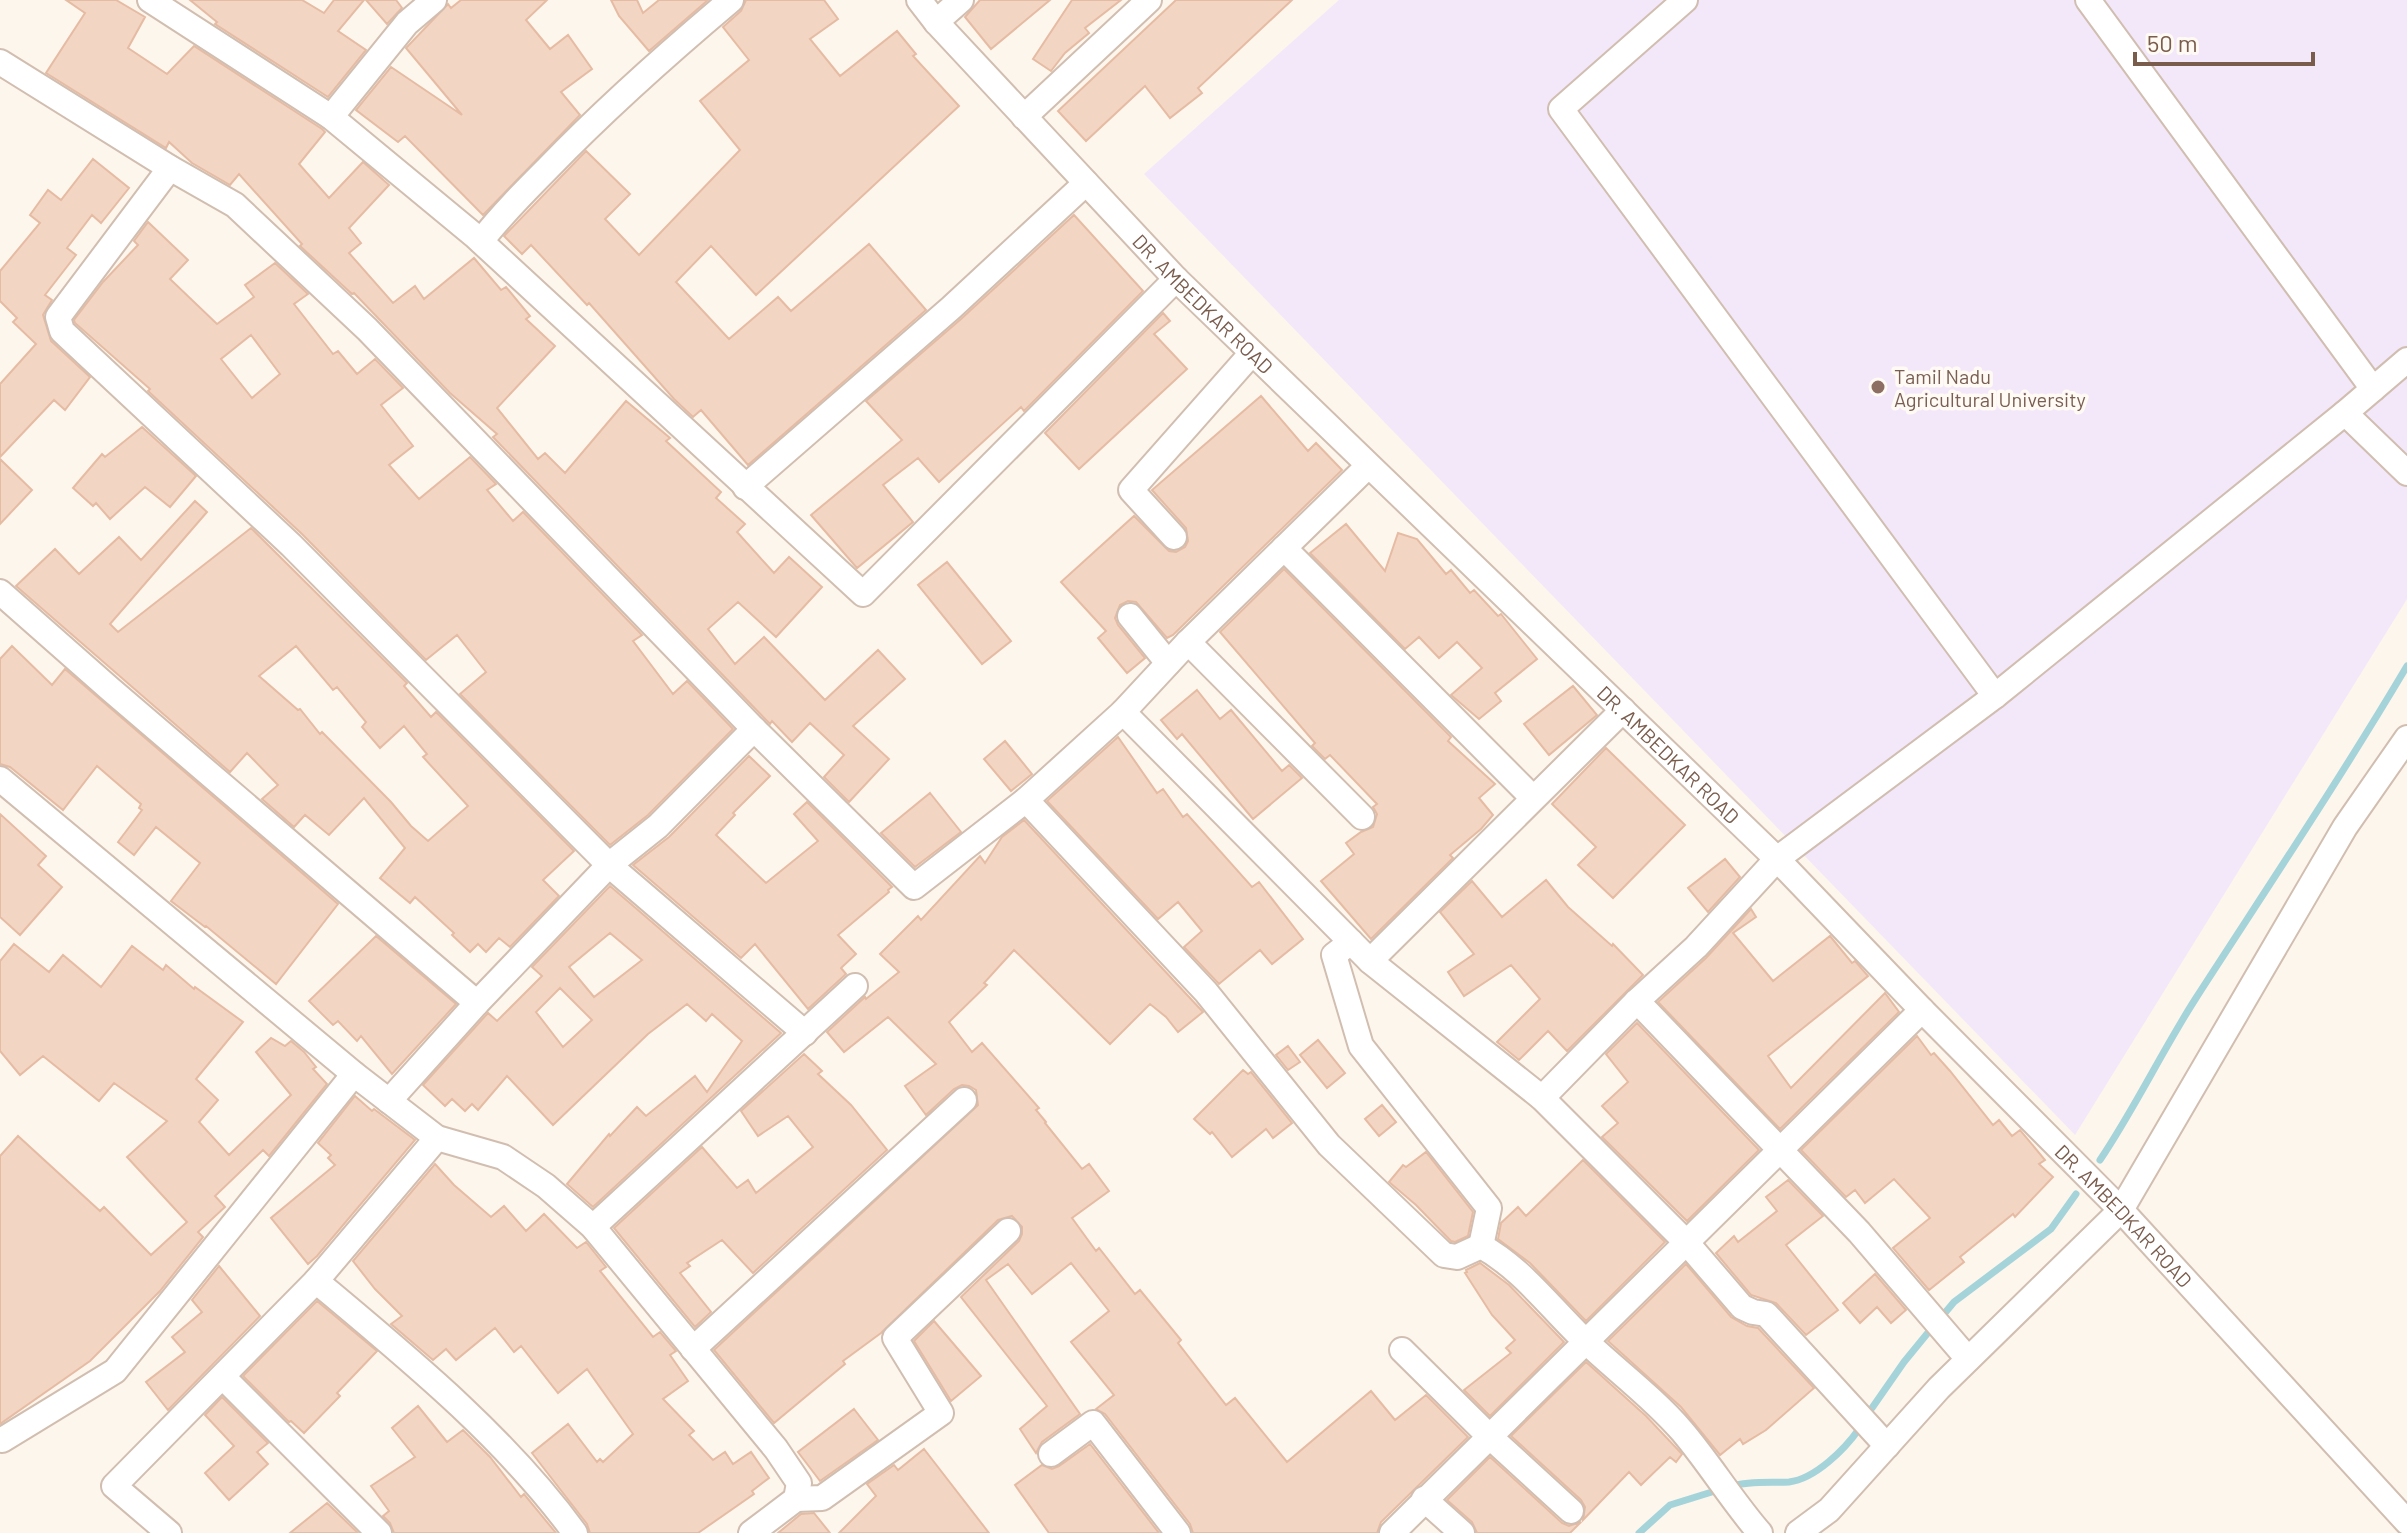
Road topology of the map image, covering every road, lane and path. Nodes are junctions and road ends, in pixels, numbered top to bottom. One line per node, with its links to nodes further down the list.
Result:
1 (150, 0): 11 (street)
2 (434, 0): 11 (street)
3 (731, 0): 15 (street)
4 (919, 0): 9 (street, DR. AMBEDKAR ROAD)
5 (961, 0): 9 (street)
6 (1149, 0): 12 (street)
7 (1685, 0): 30 (street)
8 (2088, 0): 19 (street)
9 (936, 22): 12 (street, DR. AMBEDKAR ROAD)
10 (0, 62): 13 (street)
11 (331, 117): 15 (street)
12 (1024, 117): 14 (street, DR. AMBEDKAR ROAD)
13 (170, 168): 33 (street); 40 (street)
14 (1086, 183): 16 (street, DR. AMBEDKAR ROAD); 23 (street)
15 (481, 241): 23 (street)
16 (1176, 279): 17 (street, DR. AMBEDKAR ROAD); 23 (street)
17 (1252, 353): 21 (street, DR. AMBEDKAR ROAD); 24 (street)
18 (2407, 360): 19 (street)
19 (2373, 389): 20 (street)
20 (2345, 413): 22 (street); 30 (street)
21 (1368, 466): 25 (street); 31 (street, DR. AMBEDKAR ROAD)
22 (2407, 473)
23 (745, 487)
24 (1174, 537)
25 (1284, 548): 28 (street); 36 (street)
26 (0, 592): 45 (street)
27 (1130, 616): 29 (street)
28 (1188, 642): 29 (street); 38 (street)
29 (1168, 663): 32 (street)
30 (1995, 696): 39 (street)
31 (1623, 710): 36 (street); 39 (street, DR. AMBEDKAR ROAD)
32 (1123, 712): 37 (street); 41 (street)
33 (754, 729): 37 (street); 40 (street)
34 (2407, 738): 54 (street)
35 (0, 779): 48 (street)
36 (1532, 797): 42 (street)
37 (1026, 800): 58 (street)
38 (1362, 817)
39 (1777, 859): 44 (street); 46 (street, DR. AMBEDKAR ROAD)
40 (609, 865): 45 (street); 47 (street)
41 (1351, 942): 42 (street); 58 (street)
42 (1370, 961): 49 (street)
43 (855, 986): 47 (street)
44 (1637, 1001): 49 (street); 53 (street)
45 (477, 1003): 51 (street)
46 (1922, 1010): 53 (street); 54 (street, DR. AMBEDKAR ROAD)
47 (805, 1033): 55 (street)
48 (354, 1074): 51 (street); 66 (street)
49 (1542, 1098): 57 (street)
50 (964, 1100): 61 (street)
51 (389, 1101): 52 (street)
52 (437, 1138): 55 (street); 59 (street)
53 (1781, 1151): 57 (street); 63 (street)
54 (2121, 1210): 63 (street); 72 (street, DR. AMBEDKAR ROAD)
55 (593, 1227): 61 (street)
56 (1008, 1231): 69 (street)
57 (1687, 1243): 60 (street); 67 (street)
58 (1481, 1246): 60 (street)
59 (316, 1281): 64 (street); 75 (street)
60 (1586, 1343): 65 (street); 80 (street)
61 (693, 1349): 69 (street)
62 (1402, 1350): 65 (street)
63 (1968, 1359): 67 (street)
64 (223, 1377): 73 (street); 74 (street)
65 (1489, 1436): 70 (street); 71 (street)
66 (1, 1440)
67 (1887, 1446): 81 (street)
68 (1051, 1454): 77 (street)
69 (796, 1499): 76 (street)
70 (1424, 1499): 78 (street); 79 (street)
71 (1571, 1511)
72 (2407, 1522)
73 (169, 1533)
74 (379, 1533)
75 (575, 1533)
76 (751, 1533)
77 (1178, 1533)
78 (1392, 1533)
79 (1462, 1533)
80 (1760, 1533)
81 (1798, 1533)

